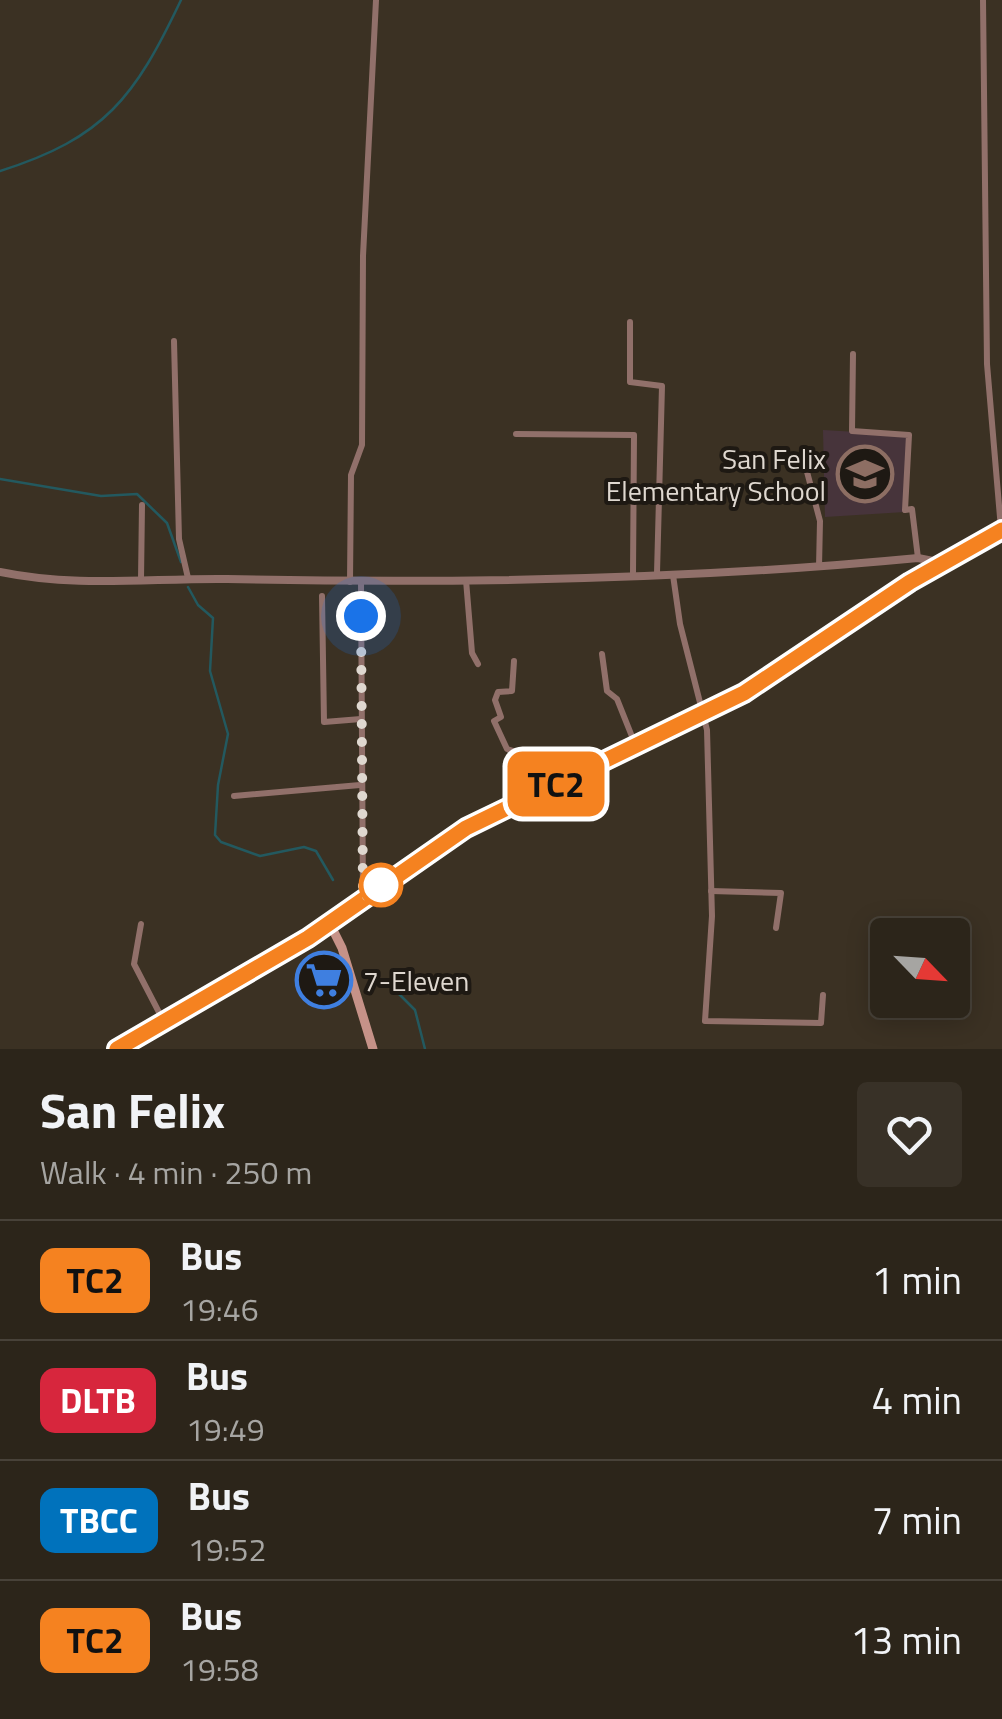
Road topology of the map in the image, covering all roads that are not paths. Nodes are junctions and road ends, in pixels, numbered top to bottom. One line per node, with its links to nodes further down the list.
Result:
1 (376, 0): 20 (street)
2 (983, 0): 9 (street)
3 (630, 322): 14 (street)
4 (174, 341): 17 (street)
5 (853, 354): 10 (street)
6 (516, 434): 15 (street)
7 (806, 468): 12 (street)
8 (142, 505): 18 (street)
9 (1002, 530): 11 (highway)
10 (918, 558): 11 (street); 12 (street)
11 (942, 562): 26 (highway)
12 (819, 567): 16 (street)
13 (0, 572): 18 (street)
14 (658, 572): 15 (street); 16 (street)
15 (633, 574): 19 (street)
16 (673, 574): 26 (street)
17 (188, 578): 18 (street); 20 (street)
18 (141, 580)
19 (466, 580): 21 (street); 25 (street)
20 (350, 582): 21 (street)
21 (361, 582): 27 (street)
22 (322, 596): 27 (street)
23 (602, 654): 28 (street)
24 (514, 661): 31 (street)
25 (478, 664)
26 (701, 715): 28 (highway); 32 (street)
27 (360, 719): 29 (street)
28 (636, 746): 31 (highway)
29 (360, 785): 30 (street); 33 (street)
30 (234, 796)
31 (531, 796): 33 (highway)
32 (711, 891): 36 (street); 37 (street)
33 (363, 899): 34 (highway)
34 (329, 922): 38 (highway); 40 (main road)
35 (140, 924): 38 (street)
36 (776, 928)
37 (823, 995)
38 (164, 1022): 39 (highway)
39 (117, 1049)
40 (373, 1049)

